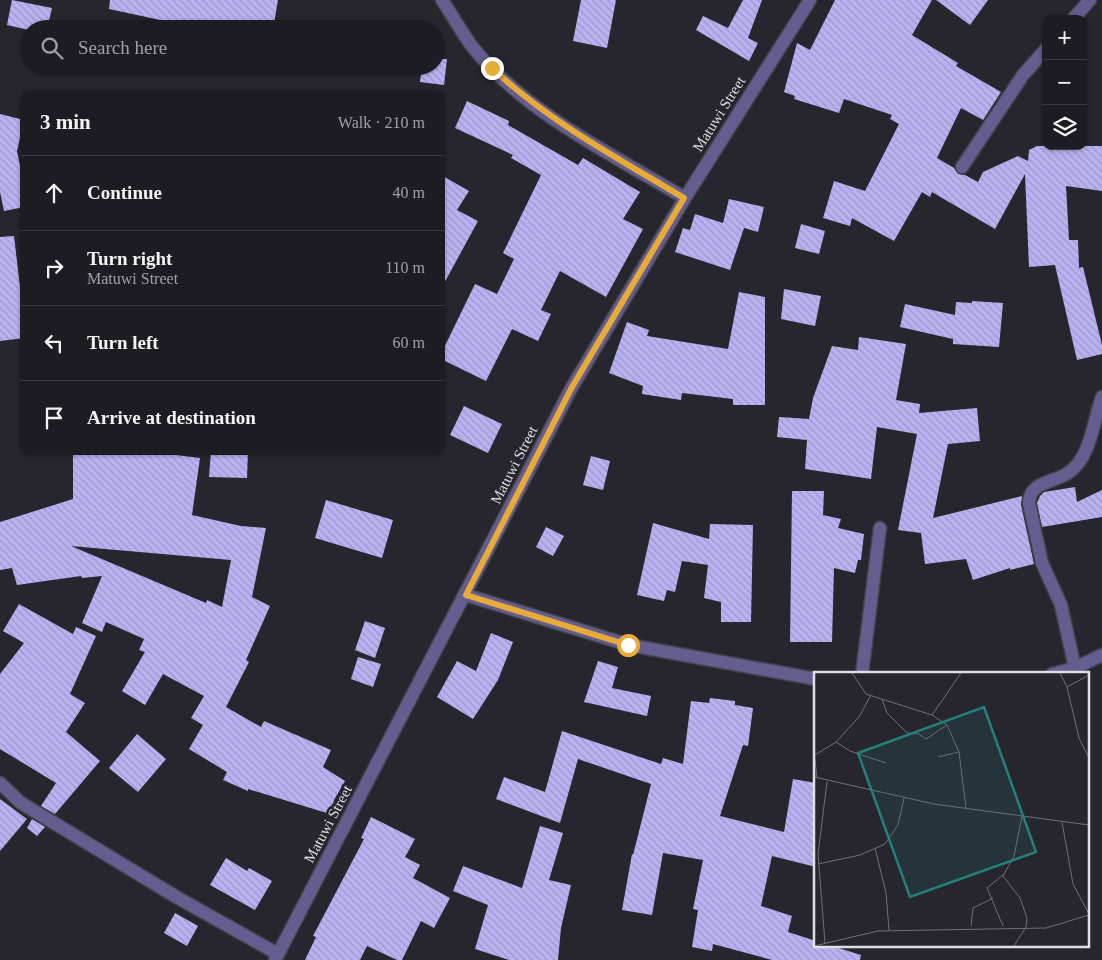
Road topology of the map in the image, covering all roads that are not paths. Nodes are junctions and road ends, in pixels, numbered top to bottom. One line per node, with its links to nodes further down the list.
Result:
1 (442, 0): 7 (street)
2 (810, 0): 7 (street, Matuwi Street)
3 (1090, 0): 4 (street)
4 (1077, 15)
5 (1042, 54): 6 (street)
6 (962, 167)
7 (684, 198): 10 (street, Matuwi Street)
8 (1102, 397): 12 (street)
9 (880, 528): 13 (street)
10 (466, 595): 15 (street); 17 (street, Matuwi Street)
11 (1102, 655): 12 (street)
12 (1074, 668): 14 (street)
13 (862, 672)
14 (1059, 672)
15 (814, 679)
16 (0, 783): 17 (street)
17 (276, 957)

